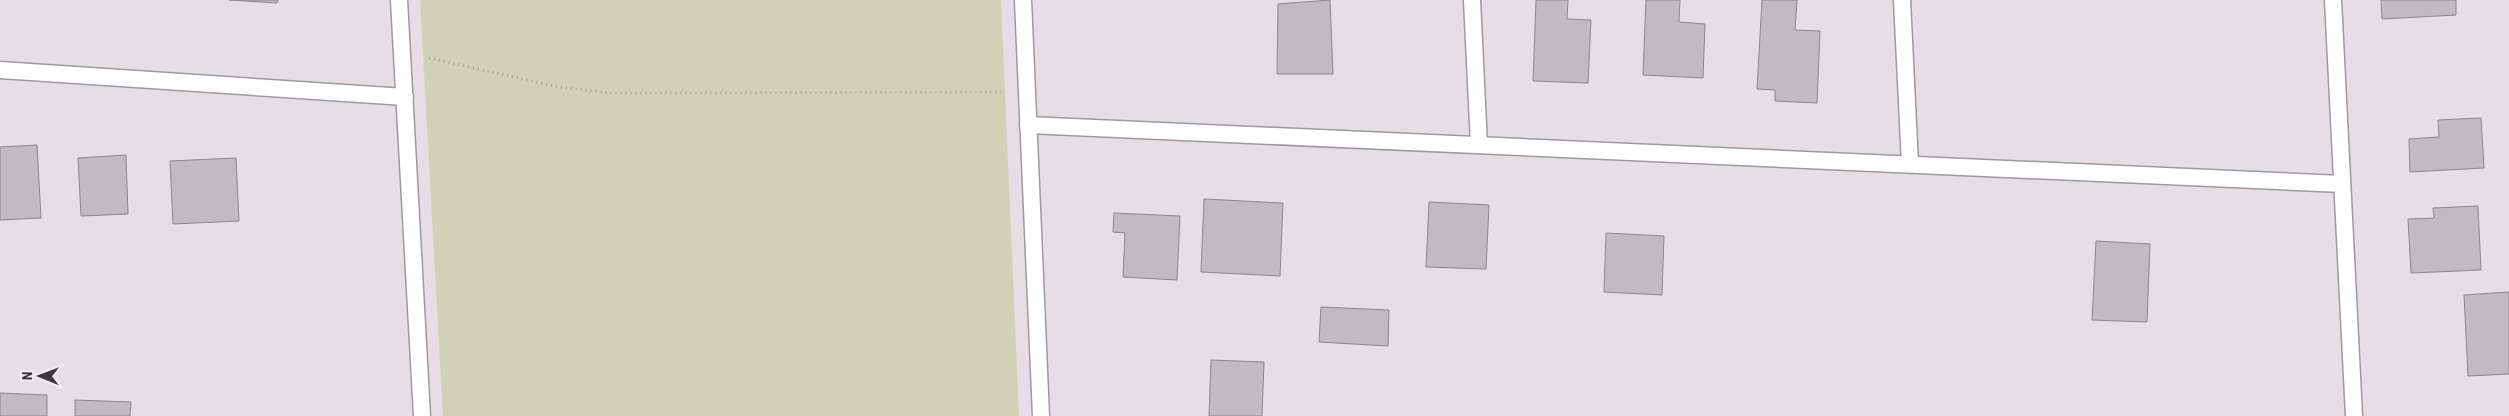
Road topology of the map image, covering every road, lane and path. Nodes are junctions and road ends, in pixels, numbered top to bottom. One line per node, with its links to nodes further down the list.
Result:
1 (399, 0): 6 (lane)
2 (1023, 0): 8 (lane)
3 (1472, 0): 11 (lane)
4 (1902, 0): 12 (lane)
5 (2333, 0): 13 (lane)
6 (402, 52): 8 (path); 9 (lane)
7 (0, 70): 9 (lane)
8 (1027, 92): 10 (lane)
9 (405, 97): 14 (lane)
10 (1028, 125): 11 (lane); 15 (lane)
11 (1479, 145): 12 (lane)
12 (1910, 164): 13 (lane)
13 (2342, 184): 16 (lane)
14 (422, 416)
15 (1041, 416)
16 (2354, 416)

